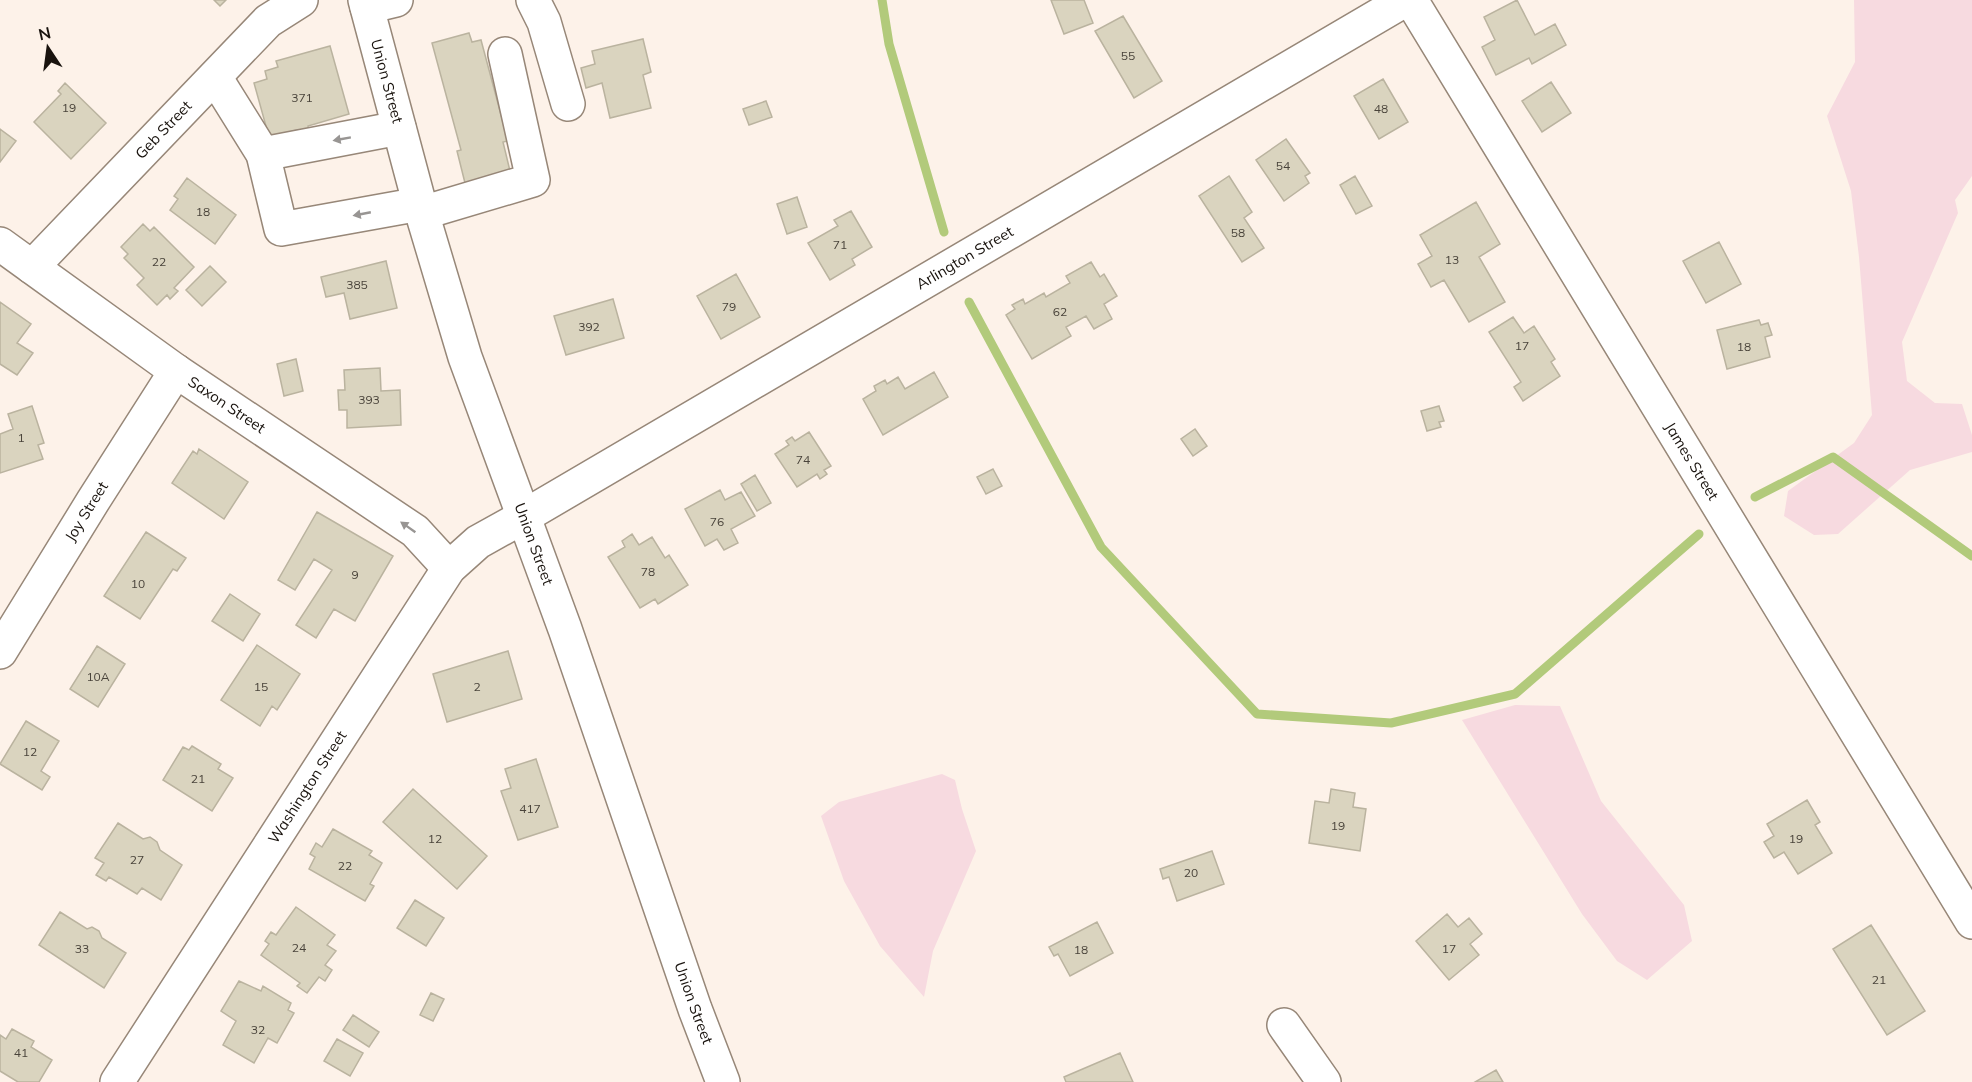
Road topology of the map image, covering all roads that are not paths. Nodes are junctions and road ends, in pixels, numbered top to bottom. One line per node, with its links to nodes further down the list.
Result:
1 (301, 0): 7 (street, Geb Street)
2 (533, 0): 8 (street)
3 (1405, 0): 15 (street, Arlington Street)
4 (1411, 0): 18 (street, James Street)
5 (376, 2): 9 (street, Union Street)
6 (505, 54): 11 (street)
7 (215, 76): 10 (street); 13 (street, Geb Street)
8 (568, 104)
9 (399, 128): 10 (street, one-way to 10); 11 (street, Union Street)
10 (263, 154): 11 (street, one-way to 10)
11 (421, 208): 15 (street, Union Street)
12 (0, 244): 13 (street, Saxon Street)
13 (32, 267): 14 (street, Saxon Street)
14 (176, 371): 16 (street, Saxon Street, one-way to 14); 17 (street, Joy Street)
15 (523, 517): 16 (street, Washington Street); 21 (street, Union Street)
16 (449, 568): 20 (street, Washington Street)
17 (0, 652)
18 (1972, 922)
19 (1284, 1025): 22 (street)
20 (117, 1082)
21 (723, 1082)
22 (1324, 1082)

